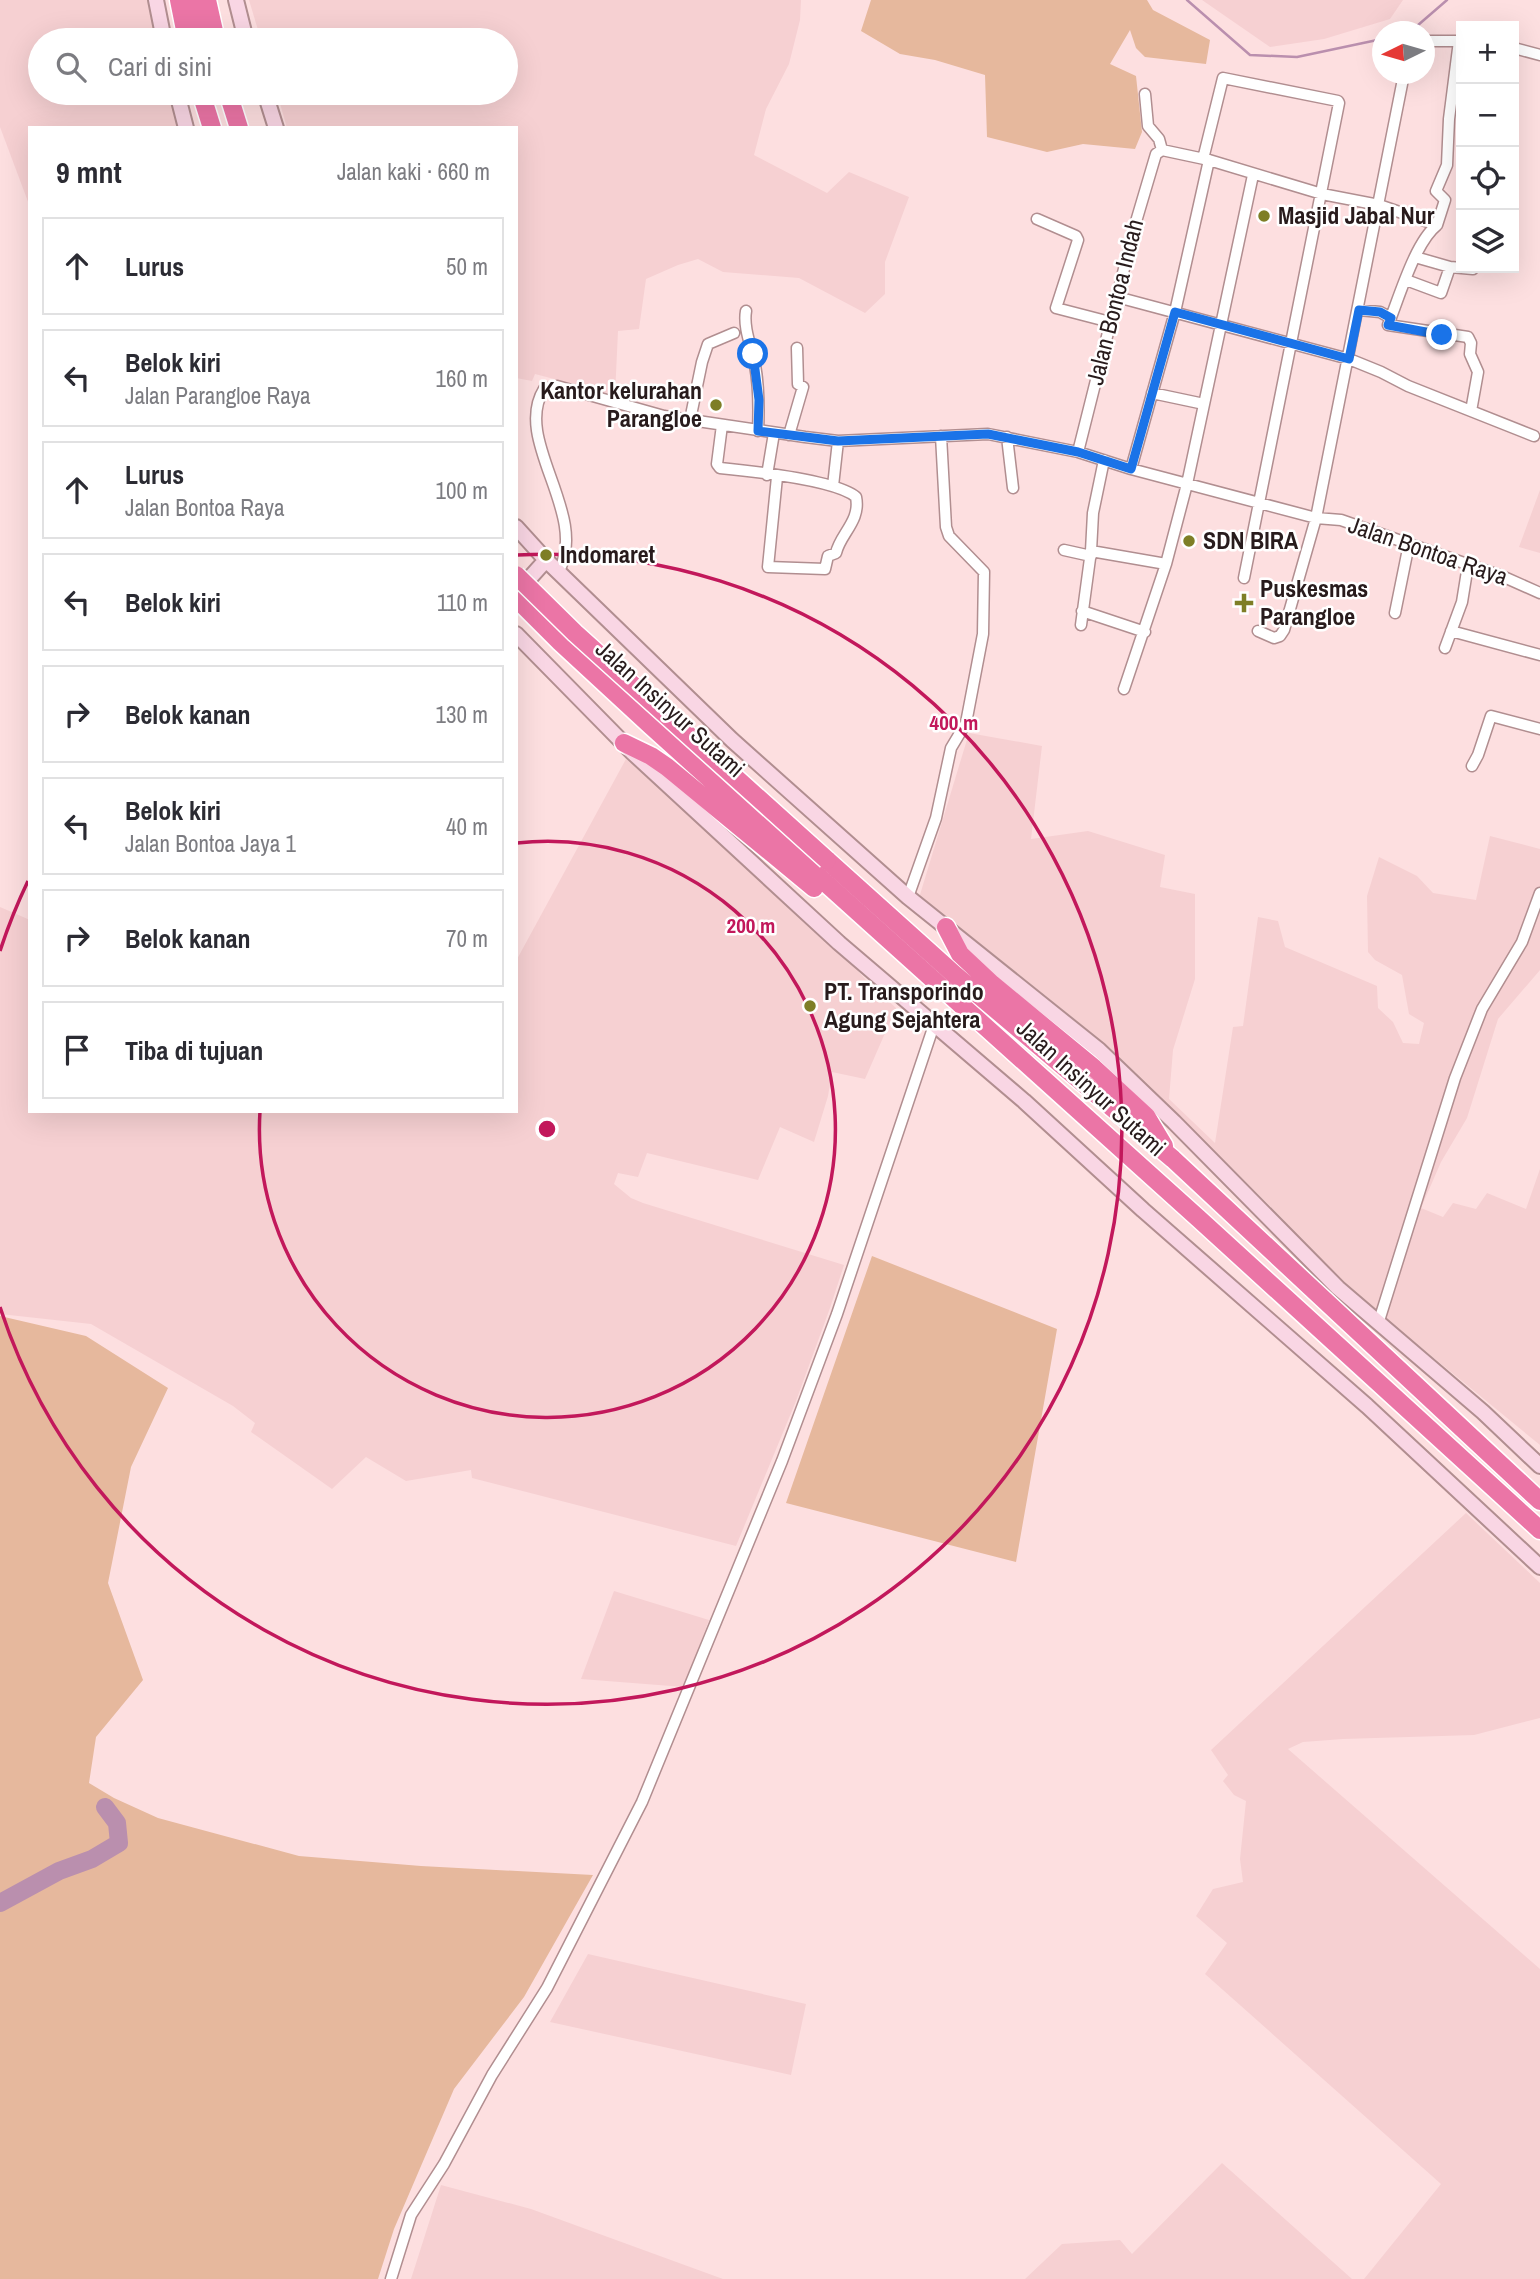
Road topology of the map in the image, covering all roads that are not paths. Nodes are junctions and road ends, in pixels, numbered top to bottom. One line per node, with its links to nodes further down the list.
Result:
1 (156, 0): 6 (street)
2 (179, 0): 7 (highway)
3 (191, 0): 8 (highway)
4 (207, 0): 9 (highway)
5 (236, 0): 10 (street)
6 (162, 28)
7 (185, 28)
8 (198, 28)
9 (213, 28)
10 (243, 28)
11 (1435, 41): 12 (street)
12 (1456, 41)
13 (1519, 49): 14 (street)
14 (1540, 55)
15 (1456, 69): 34 (street)
16 (1402, 84): 32 (street)
17 (1145, 94): 28 (street)
18 (180, 105): 23 (street)
19 (205, 105): 24 (highway)
20 (219, 105): 25 (highway)
21 (232, 105): 26 (highway)
22 (269, 105): 27 (street)
23 (185, 126)
24 (211, 126)
25 (225, 126)
26 (238, 126)
27 (275, 126)
28 (1159, 152): 29 (street); 39 (street, Jalan Bontoa Indah)
29 (1206, 160): 30 (street); 31 (street); 42 (street)
30 (1252, 175): 31 (street); 45 (street)
31 (1322, 194): 32 (street); 47 (street)
32 (1379, 205): 34 (street); 40 (street)
33 (1037, 219): 44 (street)
34 (1437, 225): 35 (street)
35 (1415, 257): 36 (street); 38 (street)
36 (1450, 267): 37 (street); 38 (street)
37 (1456, 268)
38 (1406, 280): 43 (street)
39 (1117, 297): 42 (street); 44 (street, Jalan Bontoa Indah)
40 (1359, 310): 43 (street); 49 (street)
41 (746, 311): 55 (street)
42 (1175, 312): 45 (street); 50 (street)
43 (1391, 318): 52 (street)
44 (1110, 321): 62 (street, Jalan Bontoa Indah)
45 (1221, 324): 47 (street); 51 (street)
46 (734, 333): 53 (street)
47 (1292, 344): 49 (street); 69 (street)
48 (797, 348): 57 (street)
49 (1349, 359): 52 (street); 70 (street)
50 (1152, 393): 51 (street); 64 (street)
51 (1204, 404): 66 (street)
52 (1471, 411): 59 (street)
53 (690, 420): 54 (street, Jalan Bontoa Raya); 78 (street, Jalan Bontoa Raya)
54 (722, 425): 55 (street, Jalan Bontoa Raya); 65 (street)
55 (758, 431): 56 (street, Jalan Bontoa Raya)
56 (774, 433): 57 (street, Jalan Bontoa Raya); 65 (street)
57 (789, 435): 61 (street, Jalan Bontoa Raya)
58 (941, 436): 60 (street, Jalan Bontoa Raya); 61 (street, Jalan Bontoa Raya); 99 (street)
59 (1534, 436)
60 (1007, 437): 62 (street, Jalan Bontoa Raya); 68 (street)
61 (838, 441): 67 (street)
62 (1078, 452): 63 (street, Jalan Bontoa Raya)
63 (1104, 460): 64 (street, Jalan Bontoa Raya); 74 (street)
64 (1131, 469): 66 (street, Jalan Bontoa Raya)
65 (772, 476): 67 (street); 67 (street)
66 (1187, 484): 69 (street, Jalan Bontoa Raya); 76 (street)
67 (833, 486)
68 (1013, 488)
69 (1258, 502): 70 (street, Jalan Bontoa Raya); 80 (street)
70 (1316, 518): 72 (street, Jalan Bontoa Raya); 87 (street)
71 (518, 529): 75 (street)
72 (1409, 544): 77 (street, Jalan Bontoa Raya); 85 (street)
73 (1064, 550): 74 (street)
74 (1091, 553): 76 (street); 84 (street)
75 (545, 559): 78 (street); 81 (street)
76 (1166, 564): 89 (street)
77 (1468, 565): 82 (street, Jalan Bontoa Raya); 88 (street)
78 (559, 571): 99 (street)
79 (518, 577): 97 (highway, Jalan Insinyur Sutami, bridge)
80 (1244, 578)
81 (518, 593)
82 (1540, 593)
83 (518, 598): 97 (highway, Jalan Insinyur Sutami)
84 (1082, 611): 86 (street); 89 (street)
85 (1395, 614)
86 (1081, 625)
87 (1258, 631)
88 (1451, 631): 91 (street); 92 (street)
89 (1145, 632): 93 (street)
90 (518, 636): 95 (street)
91 (1445, 648)
92 (1540, 655)
93 (1124, 689)
94 (1540, 729): 96 (street)
95 (624, 743): 101 (highway); 102 (street)
96 (1472, 766)
97 (821, 867): 101 (highway, Jalan Insinyur Sutami); 103 (highway, Jalan Insinyur Sutami)
98 (1540, 893): 104 (street)
99 (908, 897): 100 (street)
100 (946, 927): 103 (highway); 104 (street)
101 (884, 935): 107 (highway, Jalan Insinyur Sutami)
102 (934, 1025): 108 (street); 109 (street)
103 (1173, 1159): 106 (highway, Jalan Insinyur Sutami)
104 (1378, 1324): 105 (street)
105 (1540, 1466)
106 (1540, 1500)
107 (1540, 1530)
108 (1540, 1567)
109 (391, 2279)

